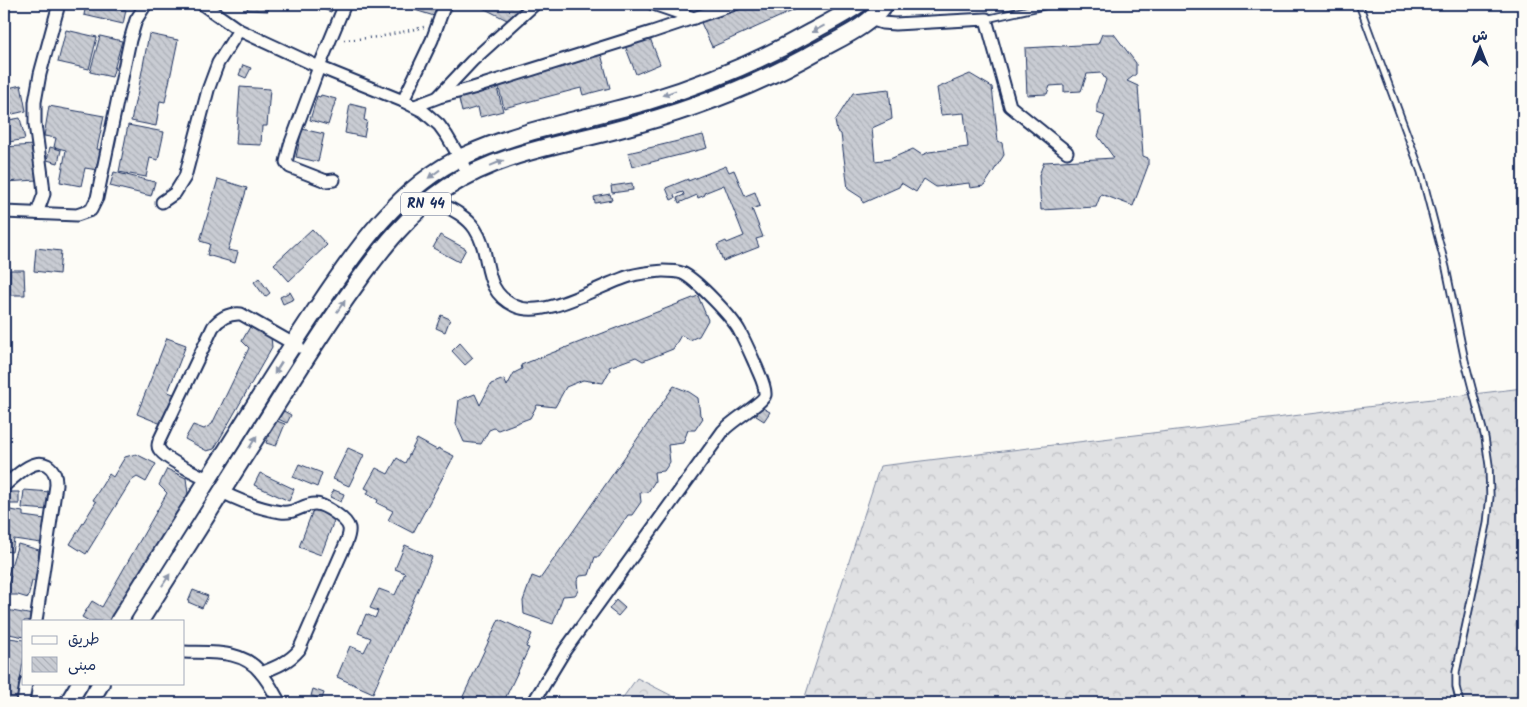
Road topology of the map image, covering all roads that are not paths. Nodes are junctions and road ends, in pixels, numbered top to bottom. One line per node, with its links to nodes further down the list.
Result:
1 (59, 4): 28 (street)
2 (146, 4): 28 (street)
3 (202, 4): 16 (street)
4 (345, 4): 17 (street)
5 (445, 4): 19 (street)
6 (535, 4): 18 (street)
7 (653, 4): 13 (street)
8 (735, 4): 13 (street)
9 (859, 4): 22 (main road, RN 44, one-way to 22)
10 (885, 4): 14 (main road, RN 44)
11 (1052, 4): 15 (lane)
12 (1359, 4): 47 (lane)
13 (694, 18): 18 (street)
14 (870, 19): 15 (street); 23 (main road, RN 44, one-way to 14)
15 (986, 19): 21 (street)
16 (239, 30): 17 (street); 26 (street)
17 (319, 67): 19 (street); 24 (street)
18 (439, 97): 20 (street)
19 (403, 101): 20 (street)
20 (415, 106): 22 (street)
21 (1066, 152)
22 (460, 158): 23 (street); 29 (main road, RN 44, one-way to 29)
23 (468, 176): 25 (main road, RN 44)
24 (334, 180)
25 (432, 199): 30 (main road, RN 44, one-way to 25); 46 (street)
26 (162, 202)
27 (4, 212): 28 (street)
28 (37, 213)
29 (294, 343): 30 (street); 31 (main road, RN 44, one-way to 31); 31 (street)
30 (309, 353): 33 (main road, RN 44, one-way to 30)
31 (208, 479): 35 (main road, RN 44)
32 (4, 486): 34 (street)
33 (222, 492): 36 (main road, RN 44, one-way to 33); 38 (street)
34 (36, 620)
35 (121, 620)
36 (141, 620)
37 (185, 652): 38 (street)
38 (261, 673): 45 (street)
39 (26, 684): 42 (street)
40 (79, 684): 43 (main road)
41 (100, 684): 44 (main road)
42 (23, 703)
43 (68, 703)
44 (89, 703)
45 (280, 703)
46 (533, 703)
47 (1460, 703)

